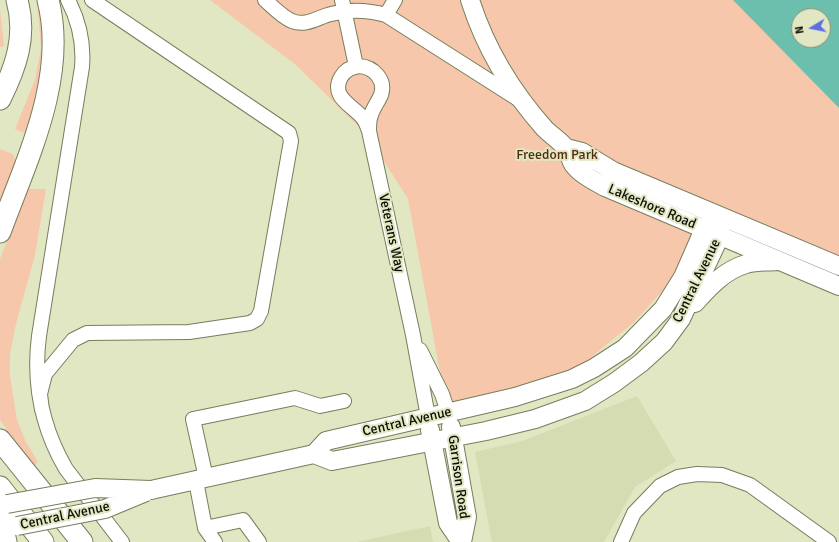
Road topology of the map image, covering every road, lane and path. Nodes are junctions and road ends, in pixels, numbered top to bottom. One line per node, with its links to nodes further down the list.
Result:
1 (17, 0): 11 (highway)
2 (48, 0): 16 (highway)
3 (68, 0): 24 (street)
4 (92, 0): 24 (street)
5 (265, 0): 8 (street, Lakeshore Road)
6 (395, 0): 9 (street)
7 (470, 0): 12 (main road, Lakeshore Road)
8 (343, 6): 9 (street, Lakeshore Road); 10 (street)
9 (386, 15): 12 (street, Lakeshore Road)
10 (356, 66): 13 (street, Veterans Way); 13 (street, Veterans Way)
11 (0, 99)
12 (522, 102): 14 (main road, Lakeshore Road)
13 (369, 131): 22 (street, Veterans Way)
14 (566, 148): 15 (main road, Lakeshore Road); 17 (main road, Lakeshore Road)
15 (719, 216): 17 (main road, Central Avenue); 19 (main road, Lakeshore Road)
16 (0, 232)
17 (712, 232): 18 (main road, Lakeshore Road); 21 (main road, Central Avenue); 25 (main road, Central Avenue)
18 (779, 261): 20 (main road, Lakeshore Road); 21 (main road)
19 (839, 266)
20 (839, 286)
21 (681, 319): 27 (main road, Central Avenue)
22 (413, 335): 25 (street, Veterans Way); 26 (street, Veterans Way)
23 (344, 401): 31 (street)
24 (42, 410): 37 (street)
25 (448, 412): 26 (main road, Central Avenue); 27 (main road, Garrison Road)
26 (428, 417): 29 (main road, Garrison Road); 30 (main road, Central Avenue)
27 (453, 438): 29 (main road, Central Avenue); 40 (main road, Garrison Road)
28 (0, 440): 36 (highway)
29 (432, 442): 30 (main road, Central Avenue); 40 (main road, Garrison Road)
30 (314, 454): 31 (main road, Central Avenue)
31 (201, 480): 32 (main road, Central Avenue); 34 (street)
32 (152, 490): 33 (main road, Central Avenue, bridge); 33 (main road, Central Avenue, bridge)
33 (4, 517): 35 (highway)
34 (205, 528): 38 (street); 39 (street)
35 (43, 542)
36 (82, 542)
37 (122, 542)
38 (215, 542)
39 (259, 542)
40 (461, 542)
41 (621, 542): 42 (street)
42 (829, 542)

